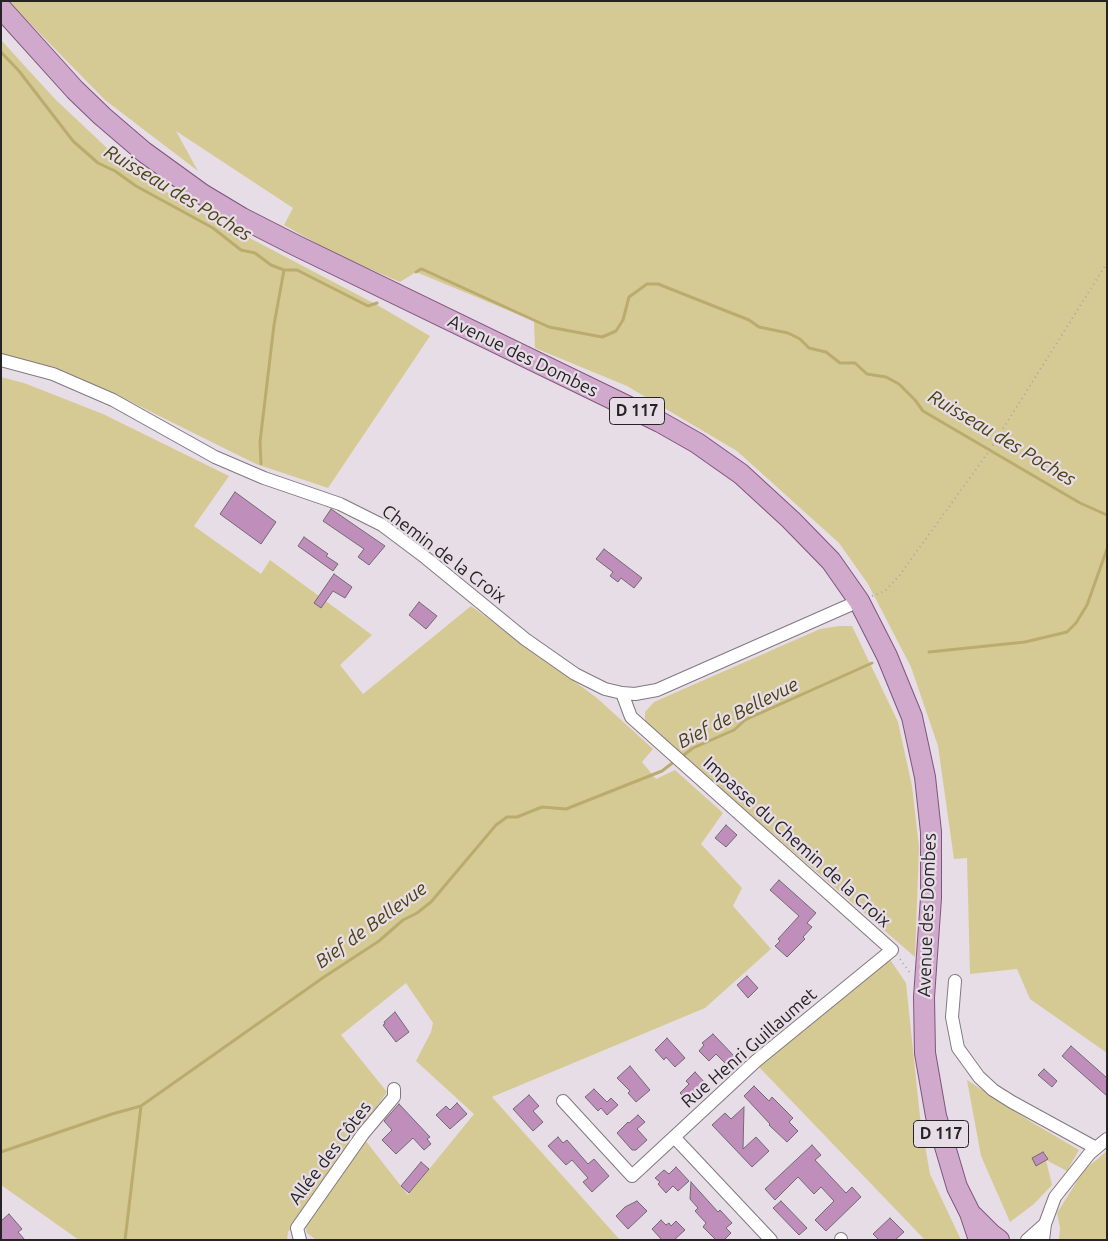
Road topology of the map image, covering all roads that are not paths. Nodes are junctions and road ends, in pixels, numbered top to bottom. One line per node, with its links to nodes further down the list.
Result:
1 (1, 8): 3 (main road, Avenue des Dombes / D 117)
2 (1, 360): 4 (street, Chemin de la Croix)
3 (858, 601): 4 (street, Chemin de la Croix); 11 (main road, Avenue des Dombes / D 117)
4 (622, 694): 5 (street, Impasse du Chemin de la Croix)
5 (892, 950): 9 (street, Rue Henri Guillaumet)
6 (955, 981): 10 (street)
7 (394, 1089): 13 (street, Allée des Côtes)
8 (563, 1101): 9 (street, Rue Henri Guillaumet)
9 (674, 1138): 14 (street)
10 (1104, 1142): 12 (street)
11 (970, 1213): 15 (main road, Avenue des Dombes / D 117); 16 (main road, Avenue des Dombes / D 117)
12 (1044, 1224): 17 (street); 18 (street)
13 (300, 1240)
14 (771, 1240)
15 (979, 1240)
16 (999, 1240)
17 (1027, 1240)
18 (1043, 1240)

